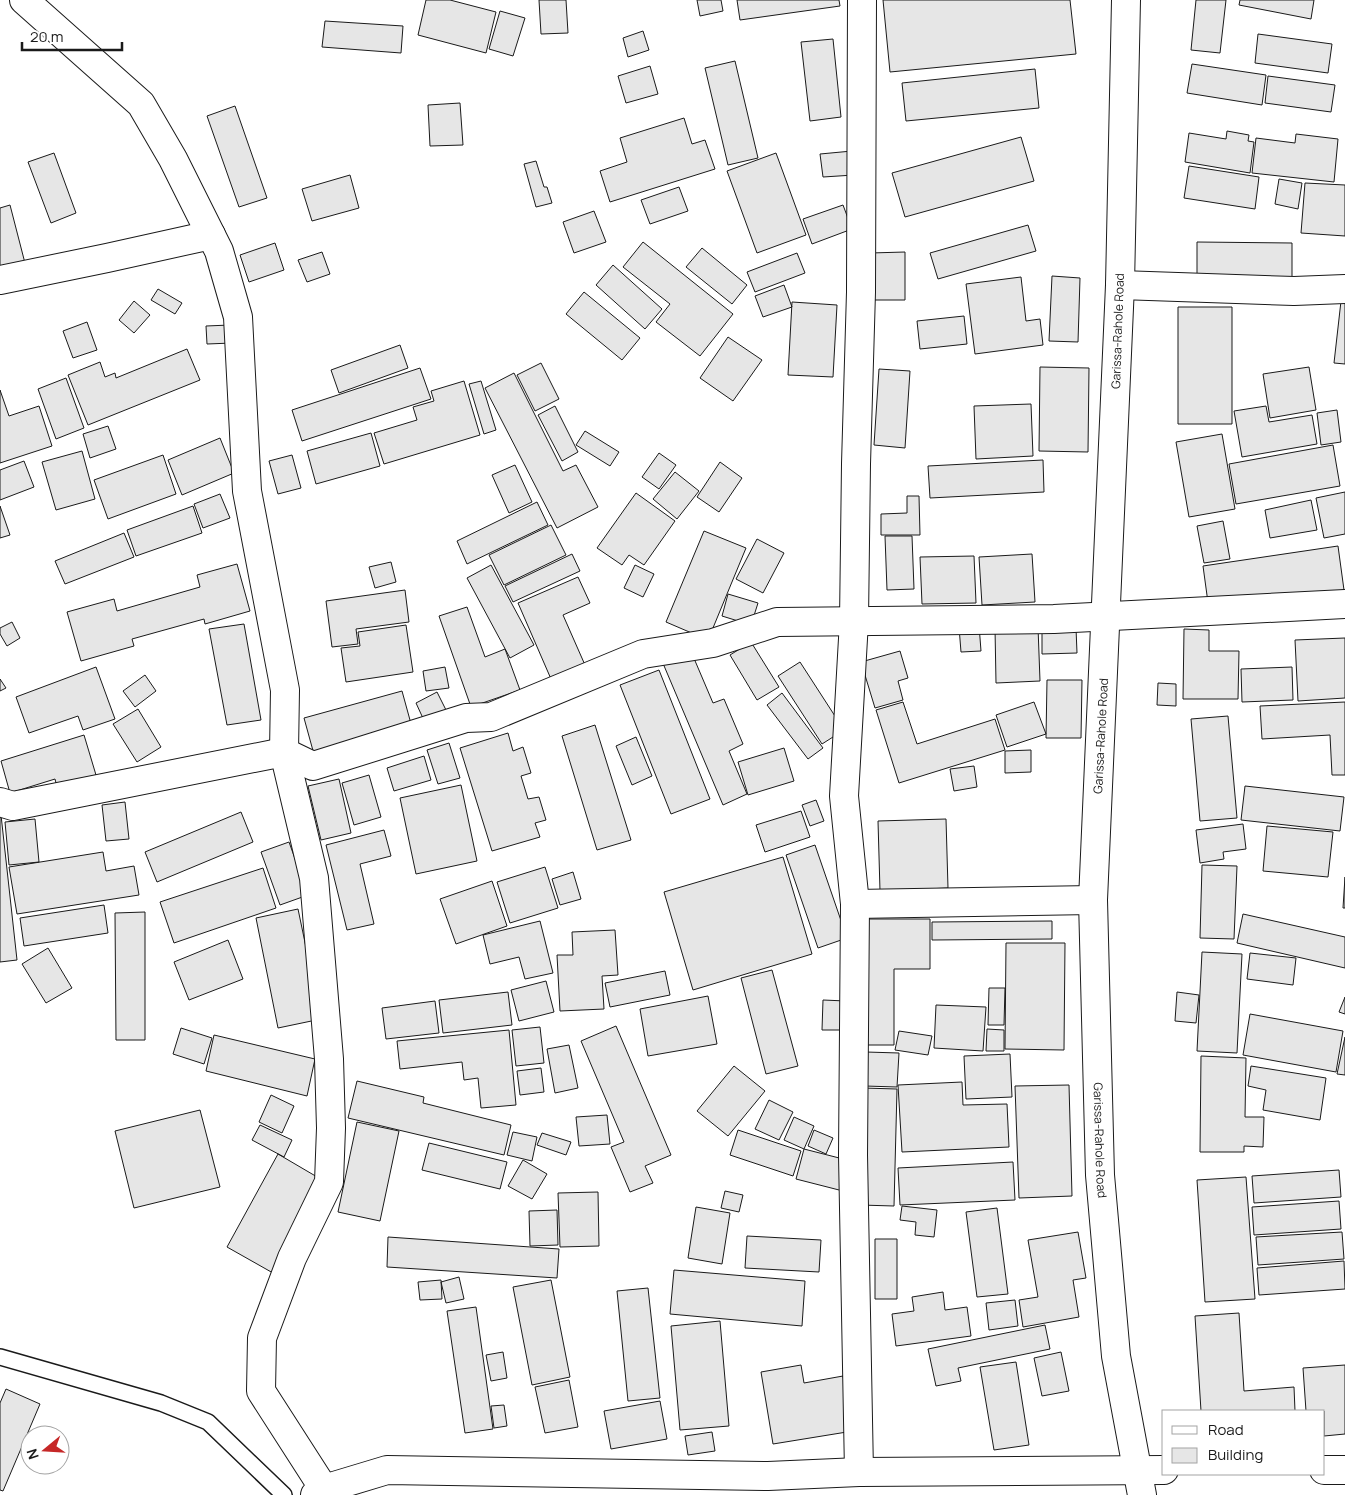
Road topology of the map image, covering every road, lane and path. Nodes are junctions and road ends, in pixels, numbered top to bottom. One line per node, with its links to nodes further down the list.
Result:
1 (24, 0): 4 (street)
2 (862, 0): 10 (street)
3 (1126, 0): 6 (street, Garissa-Rahole Road)
4 (211, 235): 5 (street); 11 (street)
5 (0, 280)
6 (1120, 285): 7 (street); 9 (street, Garissa-Rahole Road)
7 (1345, 289)
8 (1345, 604): 9 (street)
9 (1106, 617): 10 (street); 13 (street, Garissa-Rahole Road)
10 (854, 621): 11 (street); 14 (street)
11 (284, 752): 12 (street); 22 (street)
12 (0, 802)
13 (1093, 900): 14 (street); 20 (street, Garissa-Rahole Road)
14 (856, 904): 19 (street)
15 (0, 1357): 23 (lane)
16 (1325, 1470): 17 (street)
17 (1345, 1470)
18 (1162, 1471): 20 (street)
19 (860, 1472): 20 (street); 21 (street)
20 (1139, 1482)
21 (649, 1484): 22 (street)
22 (320, 1492)
23 (284, 1495)

